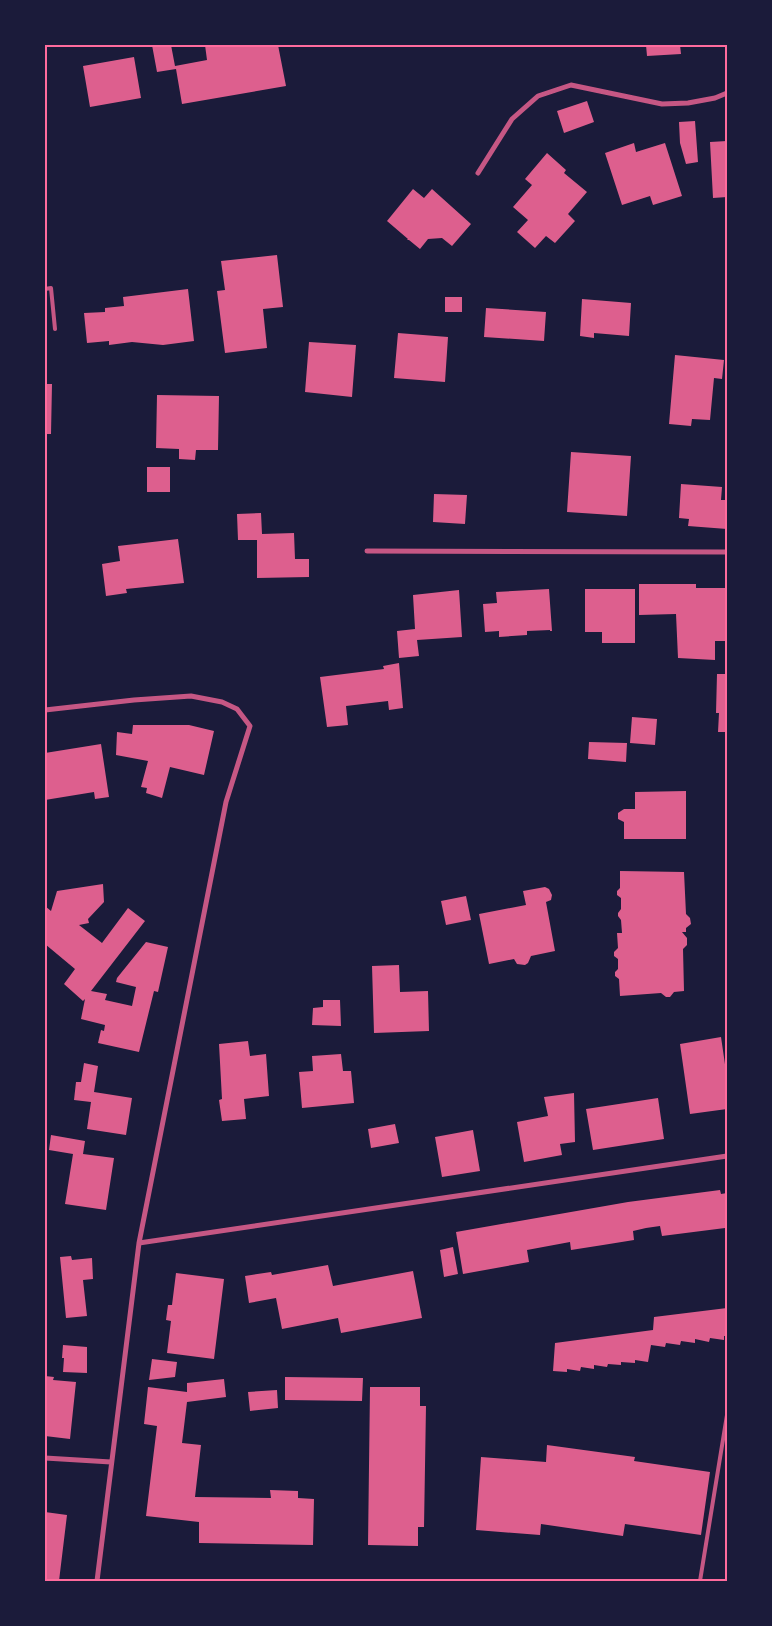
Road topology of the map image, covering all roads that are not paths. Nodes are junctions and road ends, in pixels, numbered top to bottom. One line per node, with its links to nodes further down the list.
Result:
1 (727, 93): 2 (street)
2 (478, 173)
3 (45, 289): 4 (lane)
4 (55, 329)
5 (367, 551): 6 (street)
6 (727, 552)
7 (45, 710): 9 (street)
8 (727, 1156): 9 (street)
9 (139, 1243): 12 (street)
10 (727, 1415): 14 (lane)
11 (45, 1458): 12 (street)
12 (111, 1462): 13 (street)
13 (96, 1581)
14 (700, 1581)

